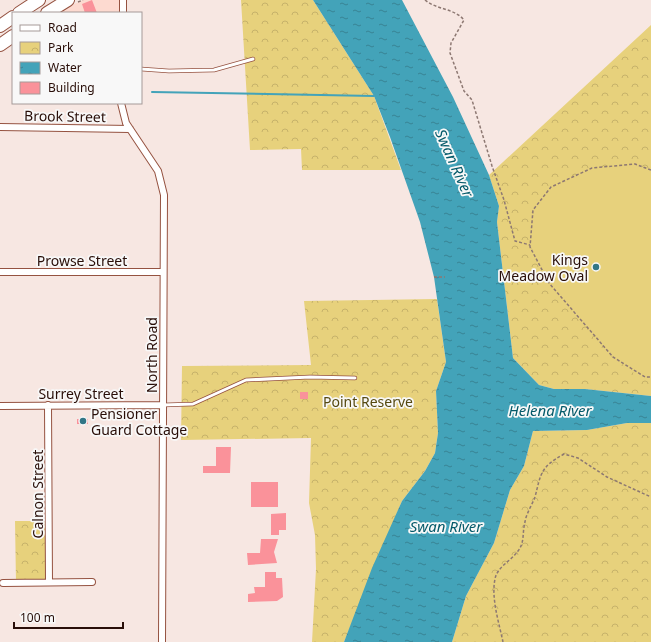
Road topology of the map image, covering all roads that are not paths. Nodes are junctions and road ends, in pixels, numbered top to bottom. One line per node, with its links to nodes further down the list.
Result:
1 (39, 0): 4 (highway)
2 (68, 0): 5 (highway)
3 (123, 0): 6 (street)
4 (21, 12)
5 (49, 12)
6 (123, 12)
7 (12, 18): 8 (highway)
8 (0, 26)
9 (12, 37): 10 (highway)
10 (0, 45)
11 (253, 60): 12 (lane)
12 (142, 69)
13 (121, 104): 15 (street, North Road)
14 (0, 127): 15 (street, Brook Street)
15 (130, 129): 17 (street, North Road)
16 (0, 272): 17 (street, Prowse Street)
17 (163, 272): 20 (street, North Road)
18 (355, 378): 20 (lane)
19 (48, 405): 20 (street, Surrey Street); 21 (street, Surrey Street); 22 (street, Calnon Street)
20 (163, 405): 25 (street, North Road)
21 (0, 406)
22 (49, 582): 23 (street); 24 (street)
23 (92, 582)
24 (4, 583)
25 (162, 642)

